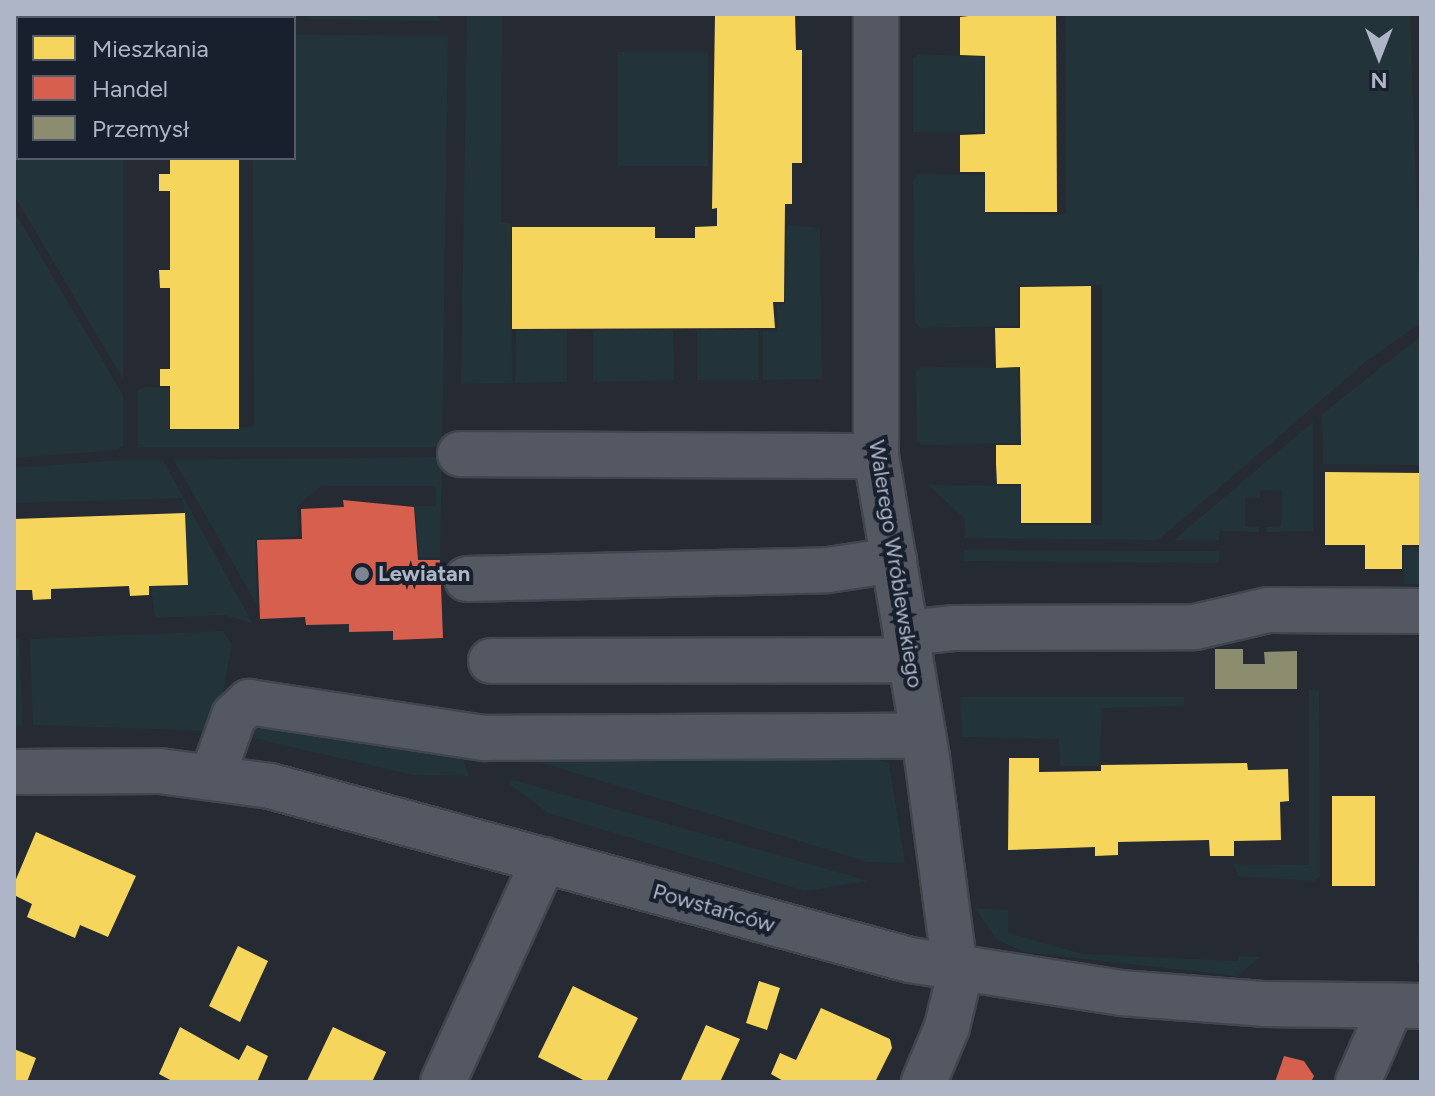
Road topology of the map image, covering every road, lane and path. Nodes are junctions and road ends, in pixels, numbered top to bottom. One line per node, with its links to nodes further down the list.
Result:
1 (876, 14): 3 (street, Walerego Wróblewskiego)
2 (460, 454): 3 (street)
3 (876, 456): 4 (street, Walerego Wróblewskiego)
4 (894, 560): 5 (street); 7 (street, Walerego Wróblewskiego)
5 (467, 579)
6 (1421, 611): 7 (street)
7 (908, 646): 8 (street); 9 (street, Walerego Wróblewskiego)
8 (491, 661)
9 (923, 736): 11 (street); 13 (street, Walerego Wróblewskiego)
10 (14, 772): 11 (street, Powstańców)
11 (212, 777): 12 (street, Powstańców)
12 (544, 860): 13 (street, Powstańców); 15 (street)
13 (955, 967): 14 (street, Powstańców); 16 (street, Walerego Wróblewskiego)
14 (1406, 1006): 17 (street)
15 (443, 1082)
16 (924, 1082)
17 (1358, 1082)

